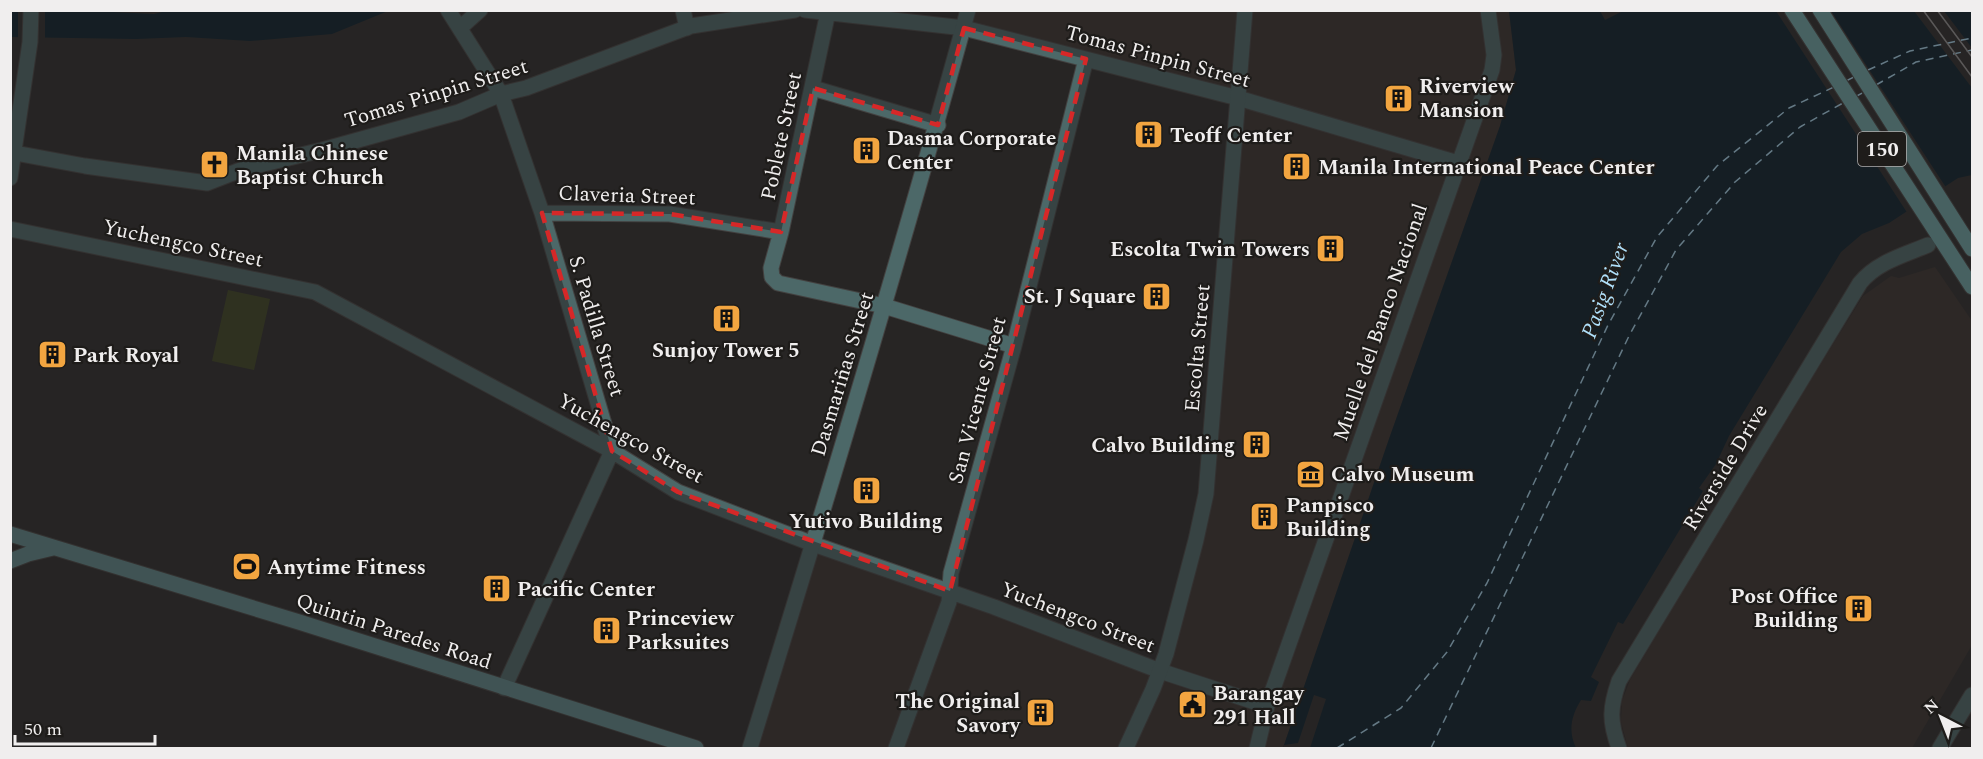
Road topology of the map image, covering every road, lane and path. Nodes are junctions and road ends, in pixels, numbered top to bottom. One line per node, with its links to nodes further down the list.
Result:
1 (31, 10): 21 (street)
2 (448, 10): 14 (street, S. Padilla Street)
3 (480, 10): 14 (street)
4 (682, 10): 13 (street)
5 (795, 10): 13 (street, Tomas Pinpin Street)
6 (805, 10): 12 (street, Tomas Pinpin Street)
7 (969, 10): 15 (street, Dasmariñas Street)
8 (1245, 10): 19 (street, Escolta Street)
9 (1488, 10): 22 (street, Muelle del Banco Nacional)
10 (1792, 10): 29 (main road, 150)
11 (1820, 10): 28 (main road, 150)
12 (828, 12): 15 (street, Tomas Pinpin Street); 17 (street, Poblete Street)
13 (687, 27): 18 (street, Tomas Pinpin Street)
14 (460, 28): 18 (street, S. Padilla Street)
15 (964, 28): 16 (street, Tomas Pinpin Street); 20 (street, Dasmariñas Street)
16 (1086, 59): 19 (street, Tomas Pinpin Street); 31 (street, San Vicente Street)
17 (813, 88): 20 (street); 26 (street, Poblete Street)
18 (501, 94): 21 (street, Tomas Pinpin Street); 24 (street, S. Padilla Street)
19 (1238, 98): 22 (street, Tomas Pinpin Street); 38 (street, Escolta Street)
20 (938, 125): 30 (street, Dasmariñas Street)
21 (15, 153): 23 (street)
22 (1458, 163): 41 (street, Muelle del Banco Nacional)
23 (10, 178)
24 (542, 213): 26 (street, Claveria Street); 32 (street, S. Padilla Street)
25 (10, 229): 32 (street, Yuchengco Street)
26 (781, 232): 30 (street, Poblete Street)
27 (1928, 245): 47 (street, Riverside Drive)
28 (1972, 249)
29 (1972, 287)
30 (884, 306): 31 (street); 34 (street, Dasmariñas Street)
31 (1014, 345): 37 (street, San Vicente Street)
32 (612, 451): 34 (street, Yuchengco Street); 39 (street)
33 (10, 534): 35 (main road, Quintin Paredes Road)
34 (813, 544): 37 (street, Yuchengco Street); 43 (street, Dasmariñas Street)
35 (53, 548): 36 (main road); 39 (main road, Quintin Paredes Road)
36 (10, 561)
37 (950, 591): 38 (street, Yuchengco Street); 44 (street, San Vicente Street)
38 (1160, 671): 41 (street, Yuchengco Street); 45 (street, Escolta Street)
39 (504, 688): 42 (main road, Quintin Paredes Road)
40 (1972, 695): 48 (street)
41 (1267, 705): 46 (street, Muelle del Banco Nacional)
42 (696, 748)
43 (750, 748)
44 (896, 748)
45 (1126, 748)
46 (1257, 748)
47 (1619, 748)
48 (1940, 748)

